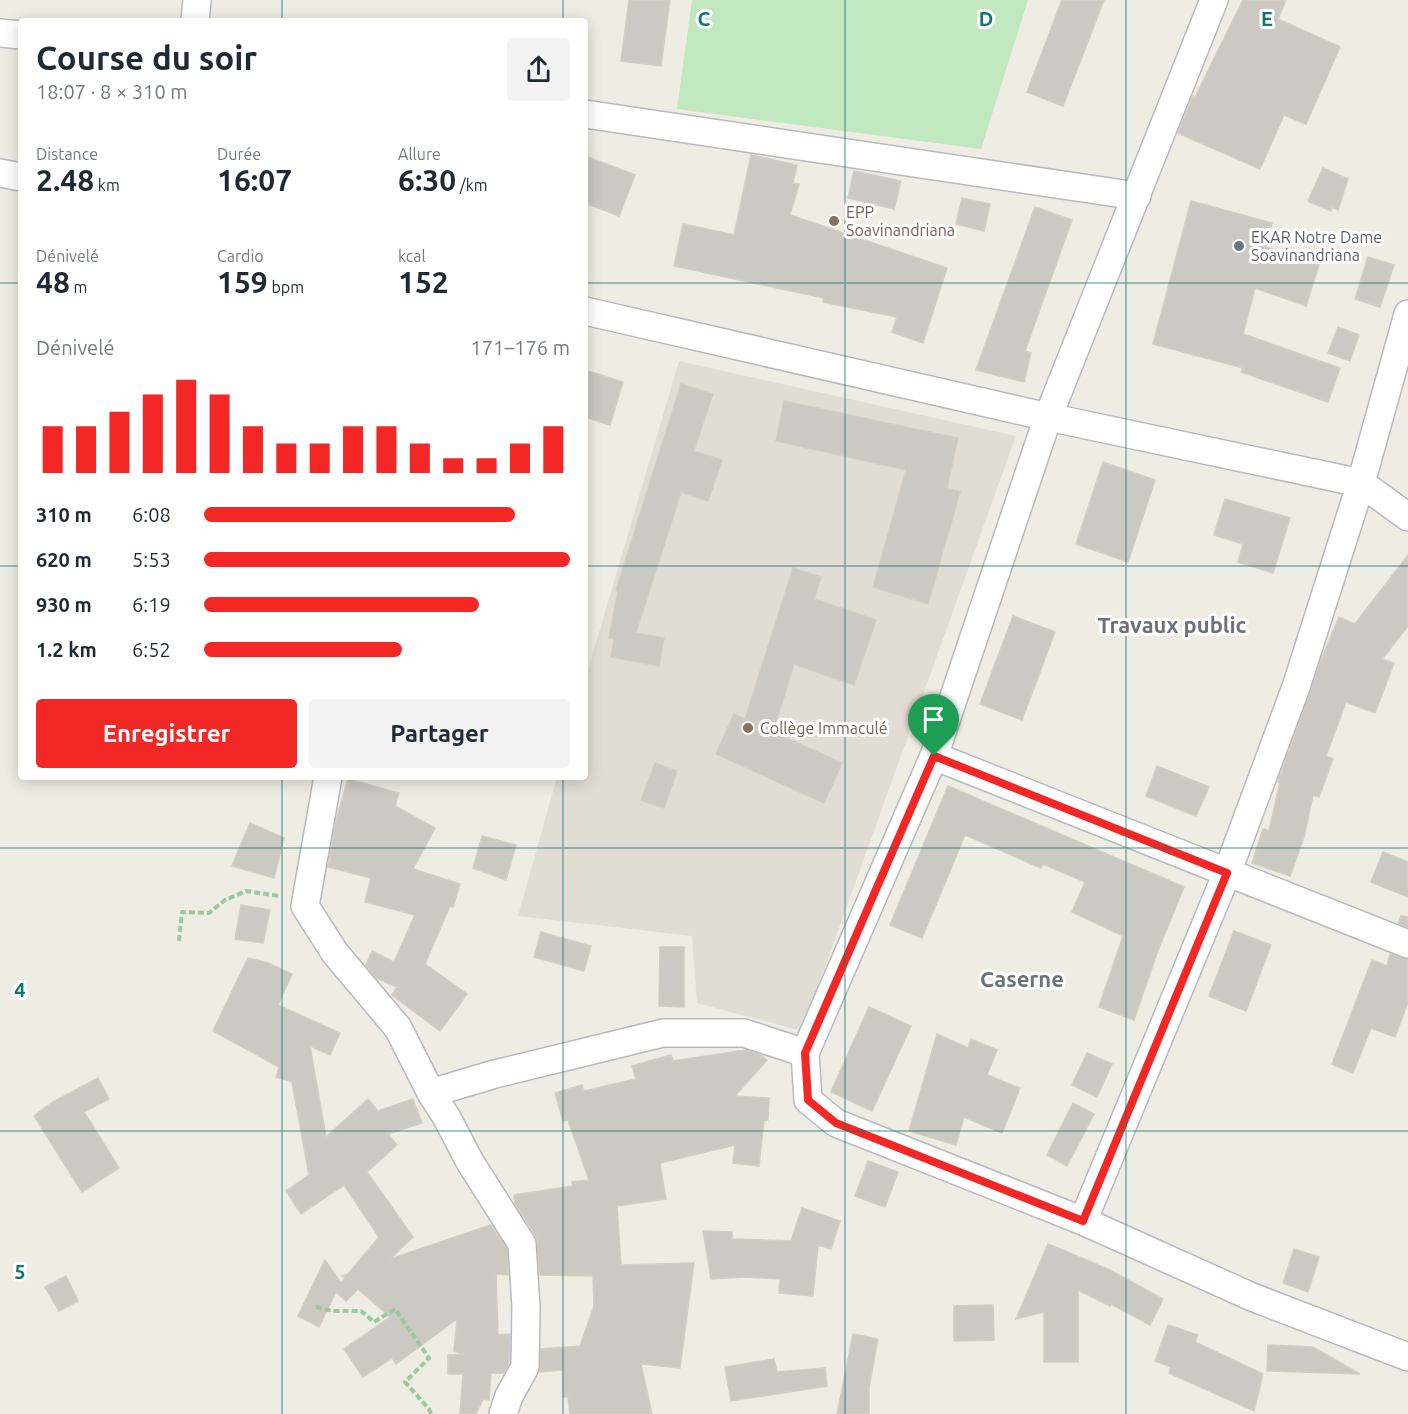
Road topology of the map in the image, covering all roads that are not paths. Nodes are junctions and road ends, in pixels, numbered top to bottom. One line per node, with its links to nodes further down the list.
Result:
1 (197, 0): 3 (street)
2 (1214, 0): 9 (street)
3 (195, 18)
4 (0, 33): 5 (street)
5 (18, 35)
6 (588, 114): 9 (street)
7 (0, 174): 8 (street)
8 (18, 177)
9 (1137, 196): 12 (street)
10 (588, 312): 12 (street)
11 (1408, 314): 13 (street)
12 (1048, 417): 13 (street); 15 (street)
13 (1361, 483): 14 (street); 17 (street)
14 (1408, 517)
15 (934, 756): 17 (street); 19 (street)
16 (327, 780): 20 (street)
17 (1227, 873): 18 (street); 21 (street)
18 (1408, 944)
19 (805, 1053): 20 (street); 21 (street)
20 (431, 1093): 23 (street)
21 (1083, 1221): 22 (street)
22 (1408, 1357)
23 (503, 1414)

